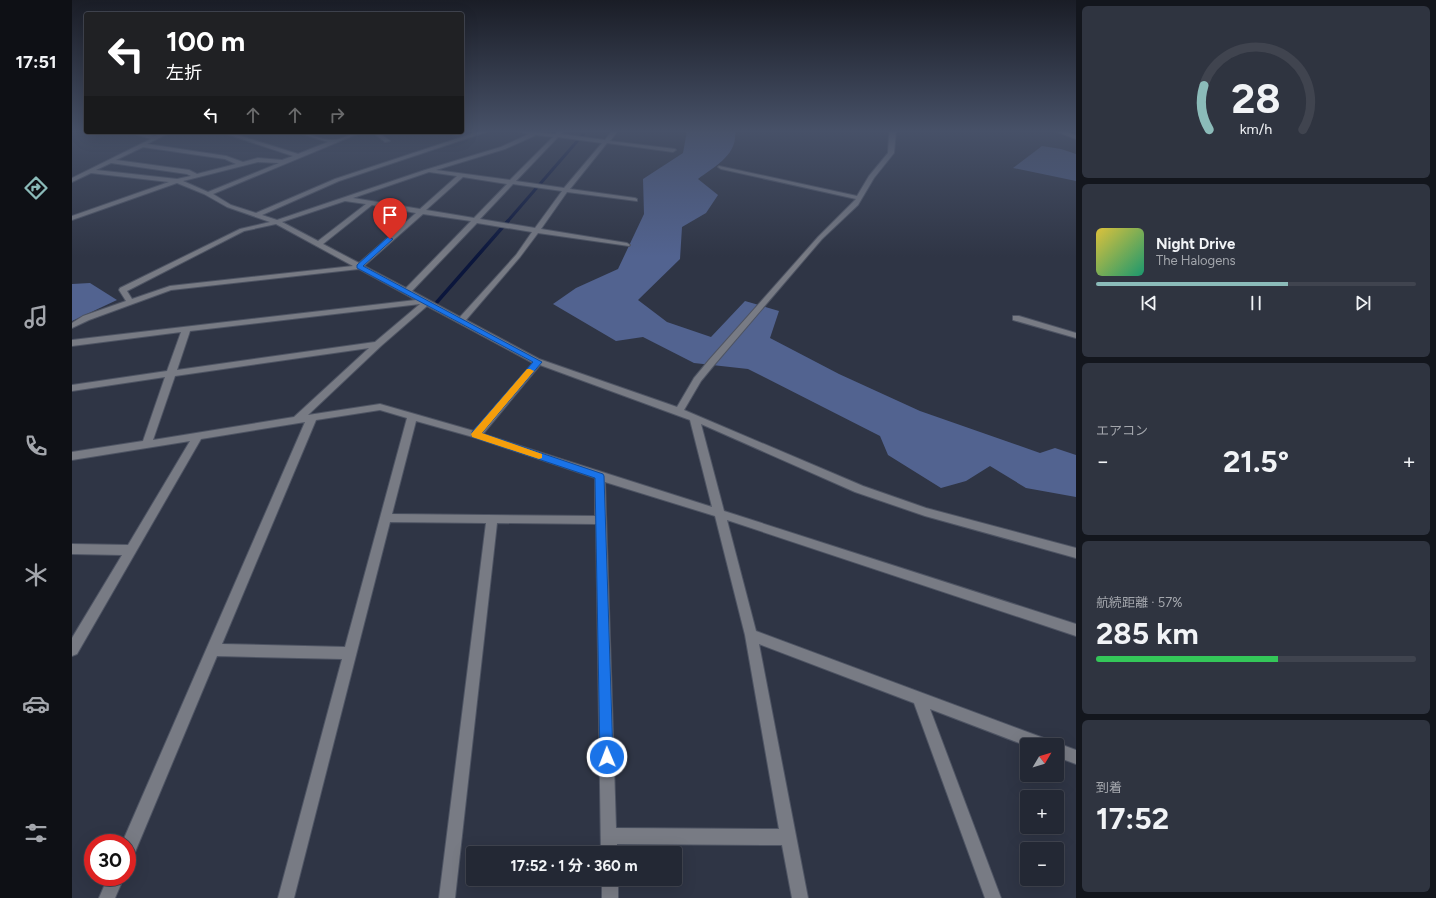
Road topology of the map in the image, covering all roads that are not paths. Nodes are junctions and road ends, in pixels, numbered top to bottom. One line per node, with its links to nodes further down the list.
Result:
1 (85, 173): 15 (street)
2 (106, 173): 16 (street)
3 (190, 173): 13 (street)
4 (208, 173): 13 (street)
5 (257, 173): 19 (street)
6 (359, 173): 25 (street)
7 (421, 173): 21 (street)
8 (440, 173): 14 (street)
9 (521, 173): 17 (street)
10 (580, 173): 18 (street)
11 (747, 173): 20 (street)
12 (874, 173): 20 (street)
13 (196, 176): 16 (street)
14 (461, 176): 17 (street); 24 (street)
15 (72, 180)
16 (177, 181): 19 (street); 26 (street)
17 (511, 183): 18 (street); 27 (street)
18 (566, 190): 22 (street); 29 (street)
19 (208, 194): 25 (street)
20 (859, 198): 46 (street)
21 (344, 199): 23 (street); 28 (street)
22 (635, 200)
23 (371, 203): 24 (street); 30 (street)
24 (421, 211): 27 (street); 32 (street)
25 (257, 215): 28 (street)
26 (72, 218)
27 (476, 220): 29 (street); 33 (street)
28 (277, 222): 30 (street); 34 (street)
29 (537, 230): 31 (street); 37 (street)
30 (318, 244): 32 (street)
31 (627, 245)
32 (359, 266): 33 (street); 34 (street)
33 (407, 292): 35 (street)
34 (130, 302): 38 (street)
35 (425, 302): 37 (street); 39 (street); 42 (street)
36 (1016, 318): 40 (street)
37 (461, 321): 43 (street)
38 (72, 326)
39 (186, 330): 41 (street); 44 (street)
40 (1076, 336)
41 (72, 343)
42 (378, 344): 44 (street); 50 (street)
43 (538, 362): 46 (street); 51 (street)
44 (171, 374): 45 (street); 53 (street)
45 (72, 388)
46 (679, 411): 49 (street)
47 (412, 416): 48 (street); 51 (street); 57 (street)
48 (312, 418): 50 (street); 66 (street)
49 (695, 419): 56 (street); 62 (street)
50 (297, 420): 52 (street)
51 (476, 434): 55 (street)
52 (198, 436): 53 (street); 61 (street)
53 (147, 444): 54 (street)
54 (72, 456)
55 (600, 476): 56 (street); 59 (street)
56 (718, 513): 63 (street); 64 (street)
57 (386, 518): 58 (street); 67 (street)
58 (492, 519): 59 (street); 80 (street)
59 (601, 520): 73 (street)
60 (72, 549): 61 (street)
61 (131, 550): 65 (street)
62 (1076, 553)
63 (1076, 630)
64 (751, 635): 68 (street); 74 (street)
65 (72, 650)
66 (213, 650): 67 (street); 72 (street)
67 (350, 653): 79 (street)
68 (919, 698): 69 (street); 83 (street)
69 (1025, 738)
70 (1064, 753): 71 (street)
71 (1076, 757)
72 (134, 834)
73 (609, 836): 74 (street); 75 (street)
74 (788, 837): 82 (street)
75 (609, 846)
76 (112, 886): 78 (street)
77 (610, 886): 81 (street)
78 (107, 898)
79 (286, 898)
80 (447, 898)
81 (610, 898)
82 (800, 898)
83 (993, 898)

